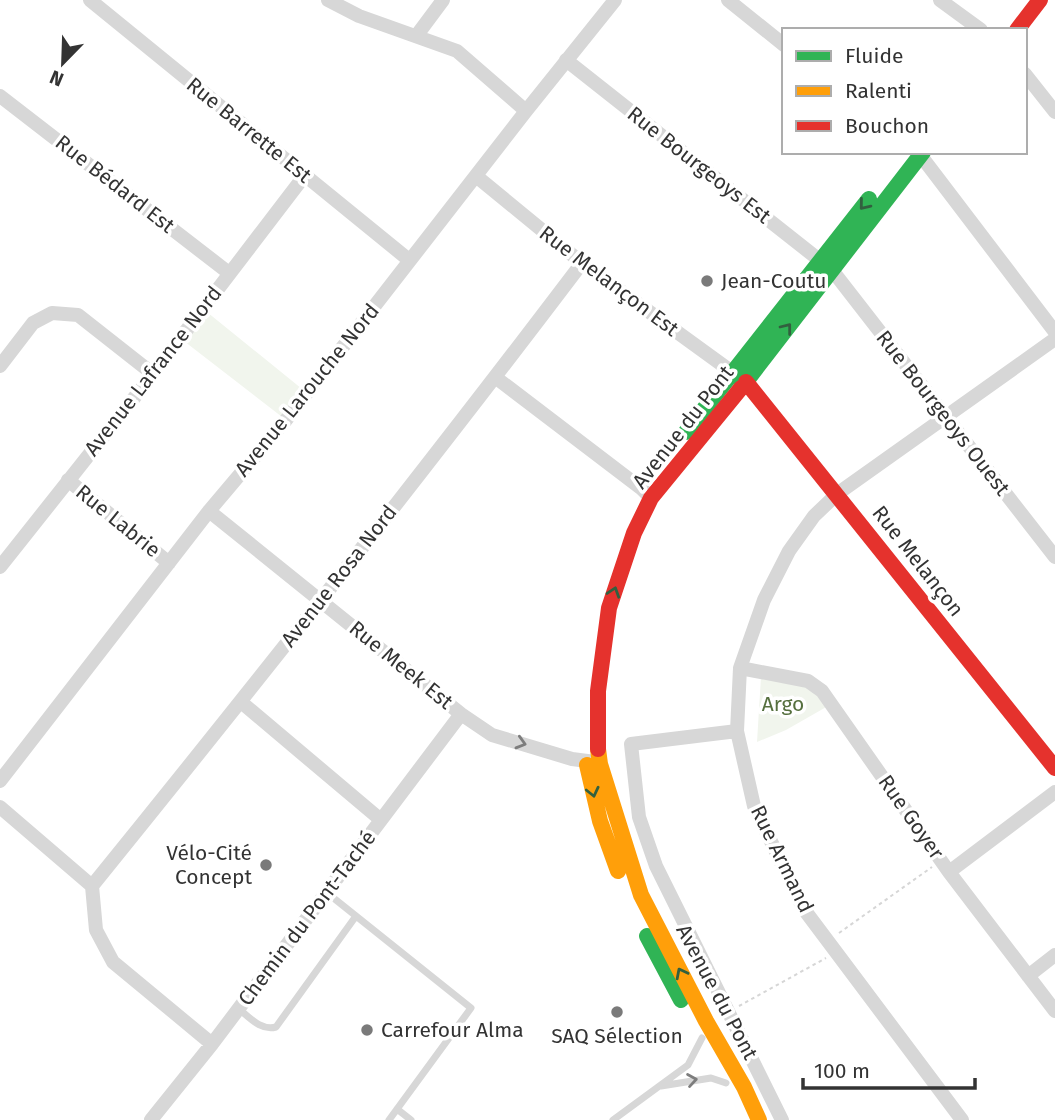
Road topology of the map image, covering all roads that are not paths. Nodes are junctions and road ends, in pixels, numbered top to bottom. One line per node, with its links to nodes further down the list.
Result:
1 (90, 0): 21 (street, Rue Barrette Est)
2 (328, 0): 12 (street)
3 (443, 0): 12 (street)
4 (615, 0): 14 (street, Avenue Larouche Nord)
5 (728, 0): 13 (street)
6 (940, 0): 9 (street)
7 (1023, 0): 10 (main road)
8 (1040, 0): 11 (main road)
9 (978, 28)
10 (1002, 28)
11 (1019, 28)
12 (417, 35): 17 (street)
13 (782, 43)
14 (566, 60): 17 (street, Avenue Larouche Nord); 25 (street, Rue Bourgeoys Est)
15 (1027, 77): 18 (street)
16 (0, 96): 26 (street, Rue Bédard Est)
17 (526, 111): 22 (street, Avenue Larouche Nord)
18 (1055, 112)
19 (916, 154): 25 (main road, Avenue du Pont)
20 (918, 154): 27 (street)
21 (305, 175): 23 (street, Rue Barrette Est); 26 (street, Avenue Lafrance Nord)
22 (476, 176): 23 (street, Avenue Larouche Nord); 24 (street, Rue Melançon Est)
23 (409, 260): 37 (street, Avenue Larouche Nord)
24 (582, 263): 31 (street, Avenue Rosa Nord); 32 (street, Rue Melançon Est)
25 (825, 265): 32 (main road, Avenue du Pont); 33 (street, Rue Bourgeoys Ouest)
26 (229, 273): 30 (street, Avenue Lafrance Nord)
27 (1055, 332)
28 (1055, 339): 33 (street, Rue Armand)
29 (0, 366): 30 (street)
30 (153, 374): 34 (street, Avenue Lafrance Nord)
31 (495, 377): 35 (street); 41 (street, Avenue Rosa Nord)
32 (739, 377): 35 (main road, Avenue du Pont); 36 (main road, Rue Melançon)
33 (946, 417): 36 (street, Rue Armand); 38 (street, Rue Bourgeoys Ouest)
34 (68, 480): 39 (street, Rue Labrie); 40 (street, Avenue Lafrance Nord)
35 (646, 494): 46 (main road, Avenue du Pont)
36 (838, 494): 42 (street, Rue Armand); 47 (main road, Rue Melançon)
37 (209, 511): 39 (street, Avenue Larouche Nord); 41 (street, Rue Meek Est)
38 (1055, 557)
39 (169, 563): 48 (street, Avenue Larouche Nord)
40 (0, 567)
41 (321, 599): 43 (street, Avenue Rosa Nord); 44 (street, Rue Meek Est)
42 (740, 668): 45 (street, Rue Armand); 52 (street, Rue Goyer)
43 (241, 702): 51 (street); 53 (street, Avenue Rosa Nord)
44 (461, 714): 46 (street, Rue Meek Est, one-way to 46); 51 (street, Chemin du Pont-Taché)
45 (737, 731): 71 (street); 72 (street, Rue Armand)
46 (593, 762): 60 (main road, Avenue du Pont, one-way to 60); 70 (main road, Avenue du Pont, one-way to 46)
47 (1055, 768)
48 (0, 781)
49 (1055, 792): 52 (street)
50 (0, 807): 53 (street)
51 (381, 820): 54 (street, Chemin du Pont-Taché)
52 (945, 866): 57 (street, Rue Goyer)
53 (92, 886): 61 (street)
54 (326, 892): 55 (lane); 58 (street, Chemin du Pont-Taché)
55 (356, 916): 58 (lane); 64 (lane)
56 (1055, 955): 57 (street)
57 (1028, 976): 59 (street, Rue Goyer)
58 (238, 1009): 61 (street, Chemin du Pont-Taché)
59 (1055, 1011)
60 (702, 1038): 62 (main road, Avenue du Pont); 63 (lane)
61 (212, 1044): 65 (street, Chemin du Pont-Taché)
62 (726, 1083): 63 (lane, one-way to 62); 69 (main road, Avenue du Pont)
63 (657, 1087): 68 (lane)
64 (397, 1109): 66 (lane); 67 (lane)
65 (151, 1120)
66 (389, 1120)
67 (411, 1120)
68 (613, 1120)
69 (743, 1120)
70 (759, 1120)
71 (782, 1120)
72 (961, 1120)

